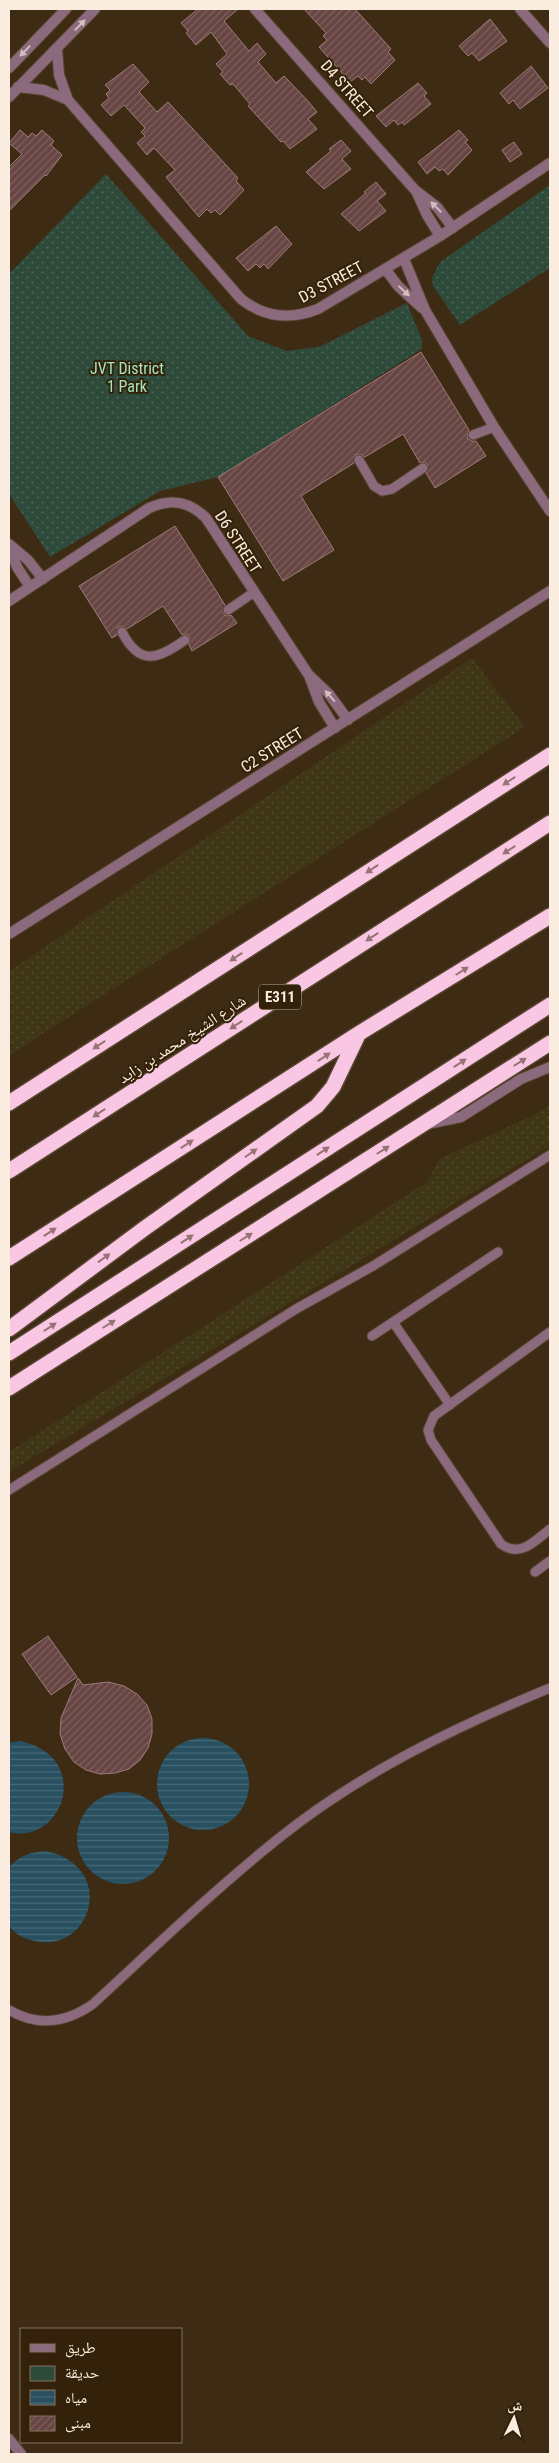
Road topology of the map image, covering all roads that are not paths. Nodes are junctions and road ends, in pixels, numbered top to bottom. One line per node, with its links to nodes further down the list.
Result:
1 (66, 9): 7 (street, one-way to 7)
2 (95, 9): 6 (street, one-way to 2)
3 (255, 9): 12 (street, D4 STREET)
4 (520, 9): 5 (street)
5 (550, 43)
6 (57, 48): 8 (street); 10 (street, D3 STREET)
7 (9, 68)
8 (18, 87): 9 (street); 10 (street, D3 STREET)
9 (9, 97)
10 (68, 100): 16 (street, D3 STREET)
11 (550, 163): 13 (street, D3 STREET)
12 (415, 190): 13 (street, D4 STREET, one-way to 12); 14 (street, D4 STREET)
13 (453, 228): 14 (street, D3 STREET)
14 (440, 236): 15 (street, D3 STREET)
15 (404, 259): 16 (street, D3 STREET); 17 (street)
16 (386, 270): 17 (street, one-way to 17)
17 (425, 310): 18 (street)
18 (494, 427): 19 (lane); 22 (street)
19 (473, 435)
20 (359, 460): 21 (lane)
21 (423, 468)
22 (550, 511)
23 (9, 544): 24 (street); 25 (street)
24 (43, 579): 25 (street, D6 STREET); 27 (street, D6 STREET)
25 (30, 587): 28 (street, D6 STREET)
26 (550, 591): 33 (street, C2 STREET)
27 (253, 593): 29 (lane); 32 (street, D6 STREET)
28 (9, 601)
29 (228, 610)
30 (122, 632): 31 (lane)
31 (185, 640)
32 (308, 674): 33 (street, D6 STREET, one-way to 32); 34 (street, D6 STREET)
33 (348, 720): 34 (street, C2 STREET)
34 (335, 728): 38 (street, C2 STREET)
35 (550, 755): 43 (highway, one-way to 43)
36 (550, 823): 46 (highway, شارع الشيخ محمد بن زايد / E311, one-way to 46)
37 (550, 916): 40 (highway, one-way to 37)
38 (9, 934)
39 (550, 1006): 53 (highway, one-way to 39)
40 (358, 1034): 48 (highway, one-way to 40); 50 (highway, one-way to 40)
41 (550, 1043): 44 (highway, one-way to 41)
42 (550, 1067): 44 (street)
43 (9, 1103)
44 (423, 1124): 54 (highway, one-way to 44)
45 (550, 1155): 56 (lane)
46 (9, 1171)
47 (498, 1252): 49 (lane)
48 (9, 1258)
49 (393, 1322): 52 (lane); 55 (lane)
50 (9, 1329)
51 (550, 1332): 55 (lane)
52 (372, 1336)
53 (9, 1353)
54 (9, 1388)
55 (450, 1405): 57 (lane)
56 (9, 1490)
57 (550, 1529)
58 (550, 1561): 59 (lane)
59 (535, 1572)
60 (550, 1688): 61 (lane)
61 (9, 2010)
62 (9, 2439): 63 (street)
63 (20, 2454)

